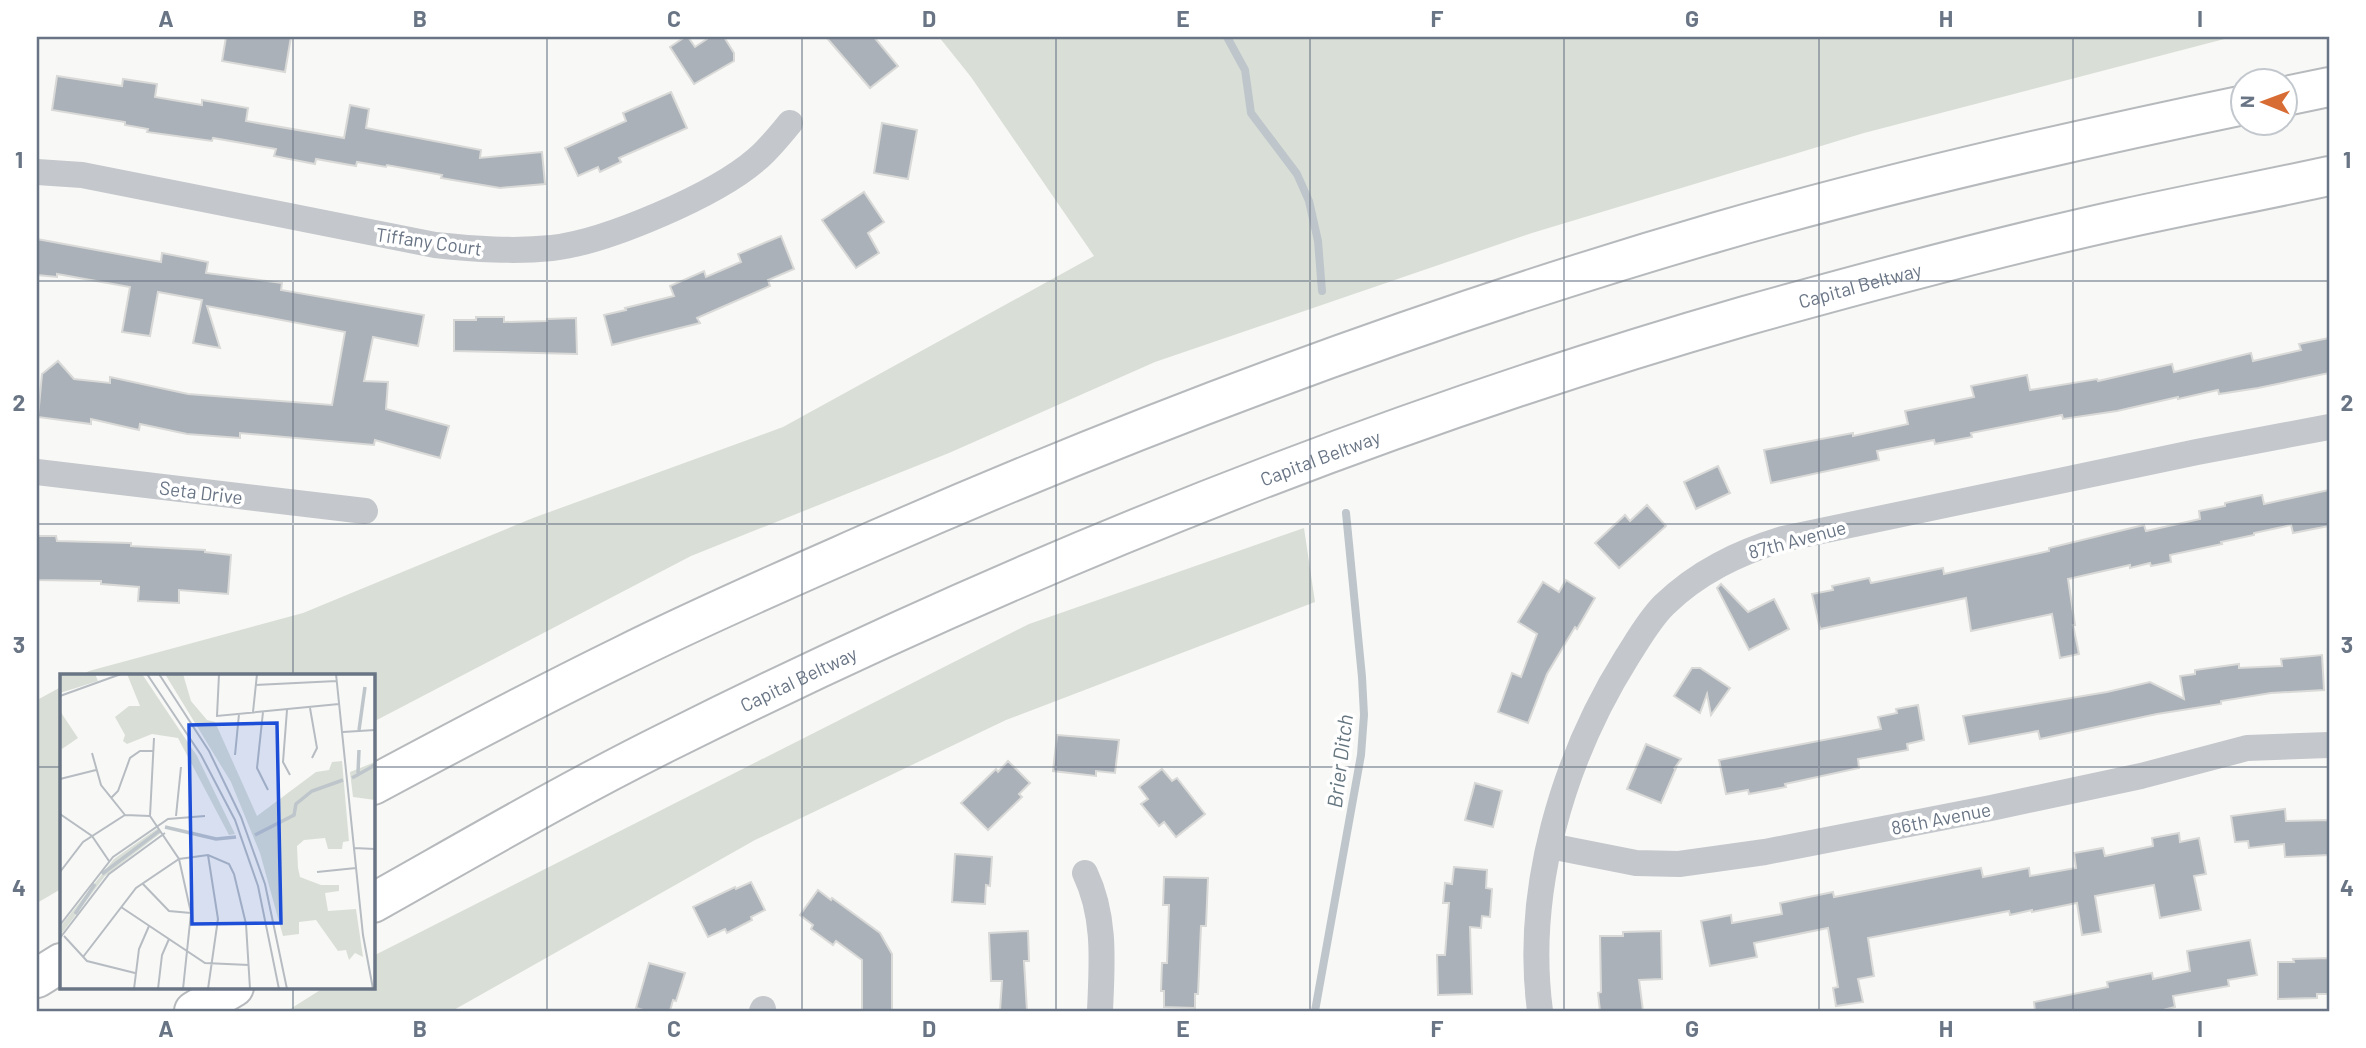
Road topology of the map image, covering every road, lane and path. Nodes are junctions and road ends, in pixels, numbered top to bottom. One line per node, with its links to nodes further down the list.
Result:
1 (2329, 87): 2 (highway)
2 (2300, 93)
3 (2230, 108): 11 (highway)
4 (790, 123): 5 (street, Tiffany Court)
5 (37, 172)
6 (2329, 176): 14 (highway, Capital Beltway)
7 (2329, 427): 12 (street, 87th Avenue)
8 (37, 472): 9 (street, Seta Drive)
9 (365, 511)
10 (2329, 746): 12 (street, 86th Avenue)
11 (374, 784)
12 (1550, 846): 20 (street, 87th Avenue)
13 (1085, 873): 19 (street)
14 (374, 902)
15 (60, 964): 16 (highway)
16 (37, 978)
17 (232, 988): 18 (highway)
18 (194, 1011)
19 (1100, 1011)
20 (1540, 1011)

